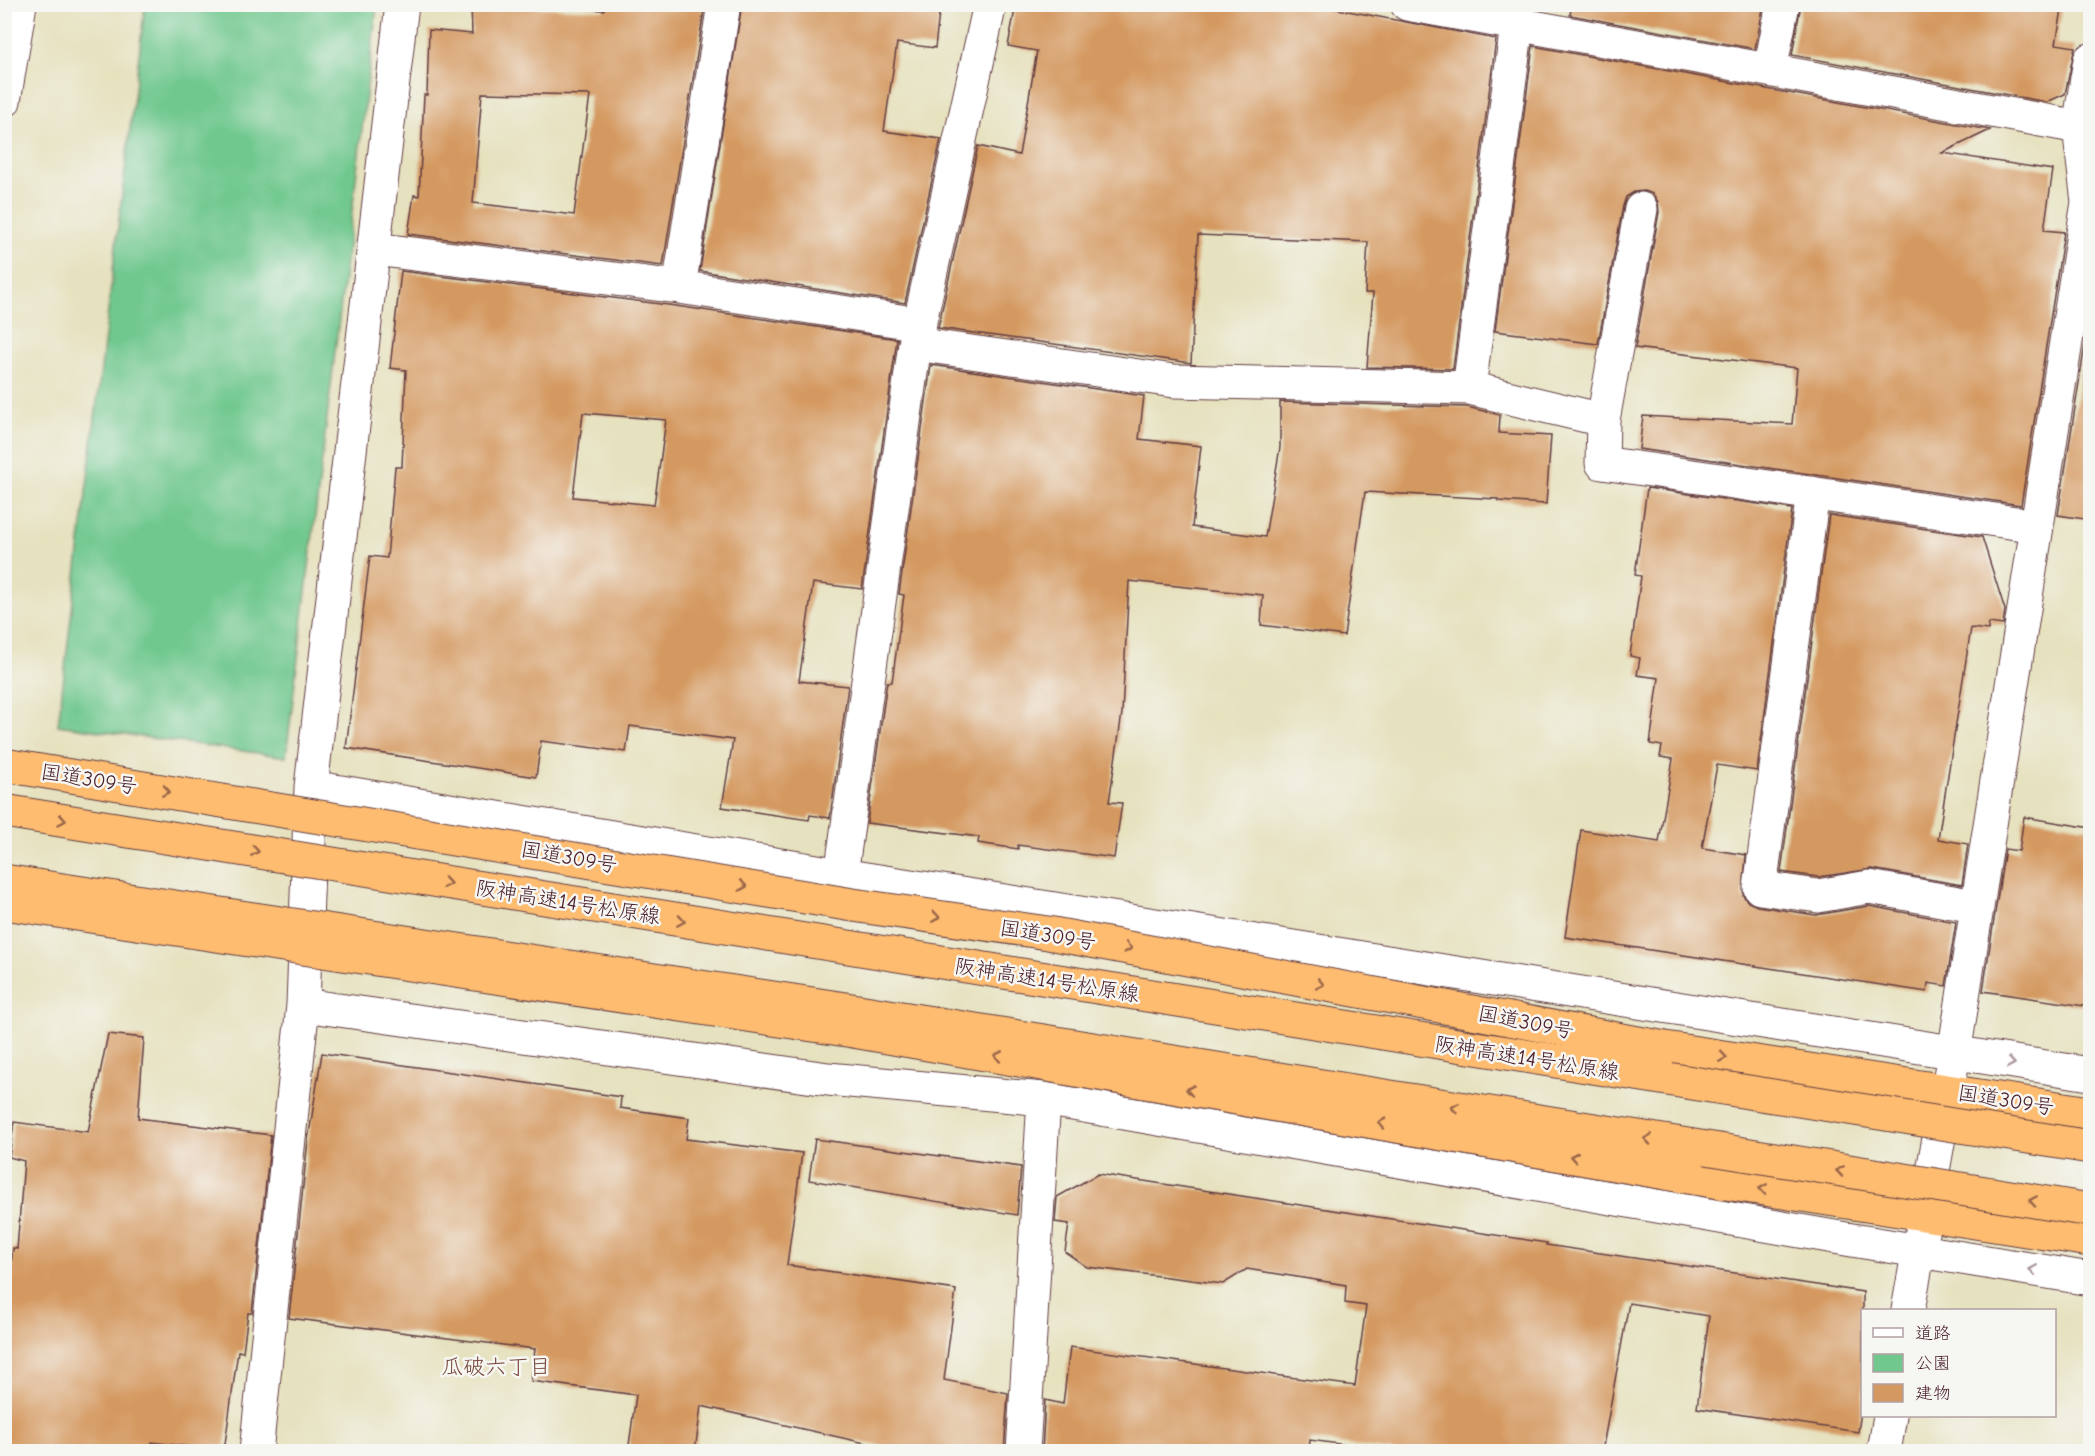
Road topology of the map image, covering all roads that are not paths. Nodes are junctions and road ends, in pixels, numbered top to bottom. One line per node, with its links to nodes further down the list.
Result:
1 (20, 4): 10 (street)
2 (402, 4): 14 (street)
3 (724, 4): 15 (street)
4 (990, 4): 16 (street)
5 (1407, 4): 7 (street)
6 (1783, 4): 9 (street)
7 (1517, 24): 9 (street); 17 (street)
8 (2091, 60): 11 (street)
9 (1770, 70): 11 (street)
10 (4, 100)
11 (2079, 127): 12 (street)
12 (2090, 202): 20 (street)
13 (1641, 209): 18 (street)
14 (374, 249): 15 (street); 22 (street)
15 (679, 287): 16 (street)
16 (918, 334): 17 (street); 24 (street)
17 (1468, 388): 18 (street)
18 (1603, 420): 19 (street)
19 (1813, 493): 20 (street); 27 (street)
20 (2037, 526): 27 (street)
21 (4, 765): 31 (highway, 国道309号, one-way to 31, bridge)
22 (310, 787): 24 (street); 28 (street)
23 (4, 811): 34 (highway, 阪神高速14号松原線, one-way to 34, bridge)
24 (841, 875): 29 (street)
25 (4, 881): 35 (highway, one-way to 25, bridge)
26 (4, 903): 36 (highway, one-way to 26, bridge)
27 (1975, 906): 29 (street)
28 (303, 1005): 32 (street); 42 (street)
29 (1954, 1054): 30 (street, one-way to 30); 31 (street)
30 (2091, 1074)
31 (1947, 1091): 33 (highway, 国道309号); 36 (street)
32 (1044, 1099): 38 (street); 43 (street)
33 (2091, 1113)
34 (2091, 1147)
35 (2091, 1210)
36 (1924, 1214): 37 (highway); 38 (street)
37 (2091, 1240)
38 (1917, 1251): 39 (street, one-way to 38); 40 (street)
39 (2091, 1279)
40 (1908, 1309)
41 (1890, 1417): 44 (street)
42 (256, 1452)
43 (1023, 1452)
44 (1884, 1452)

